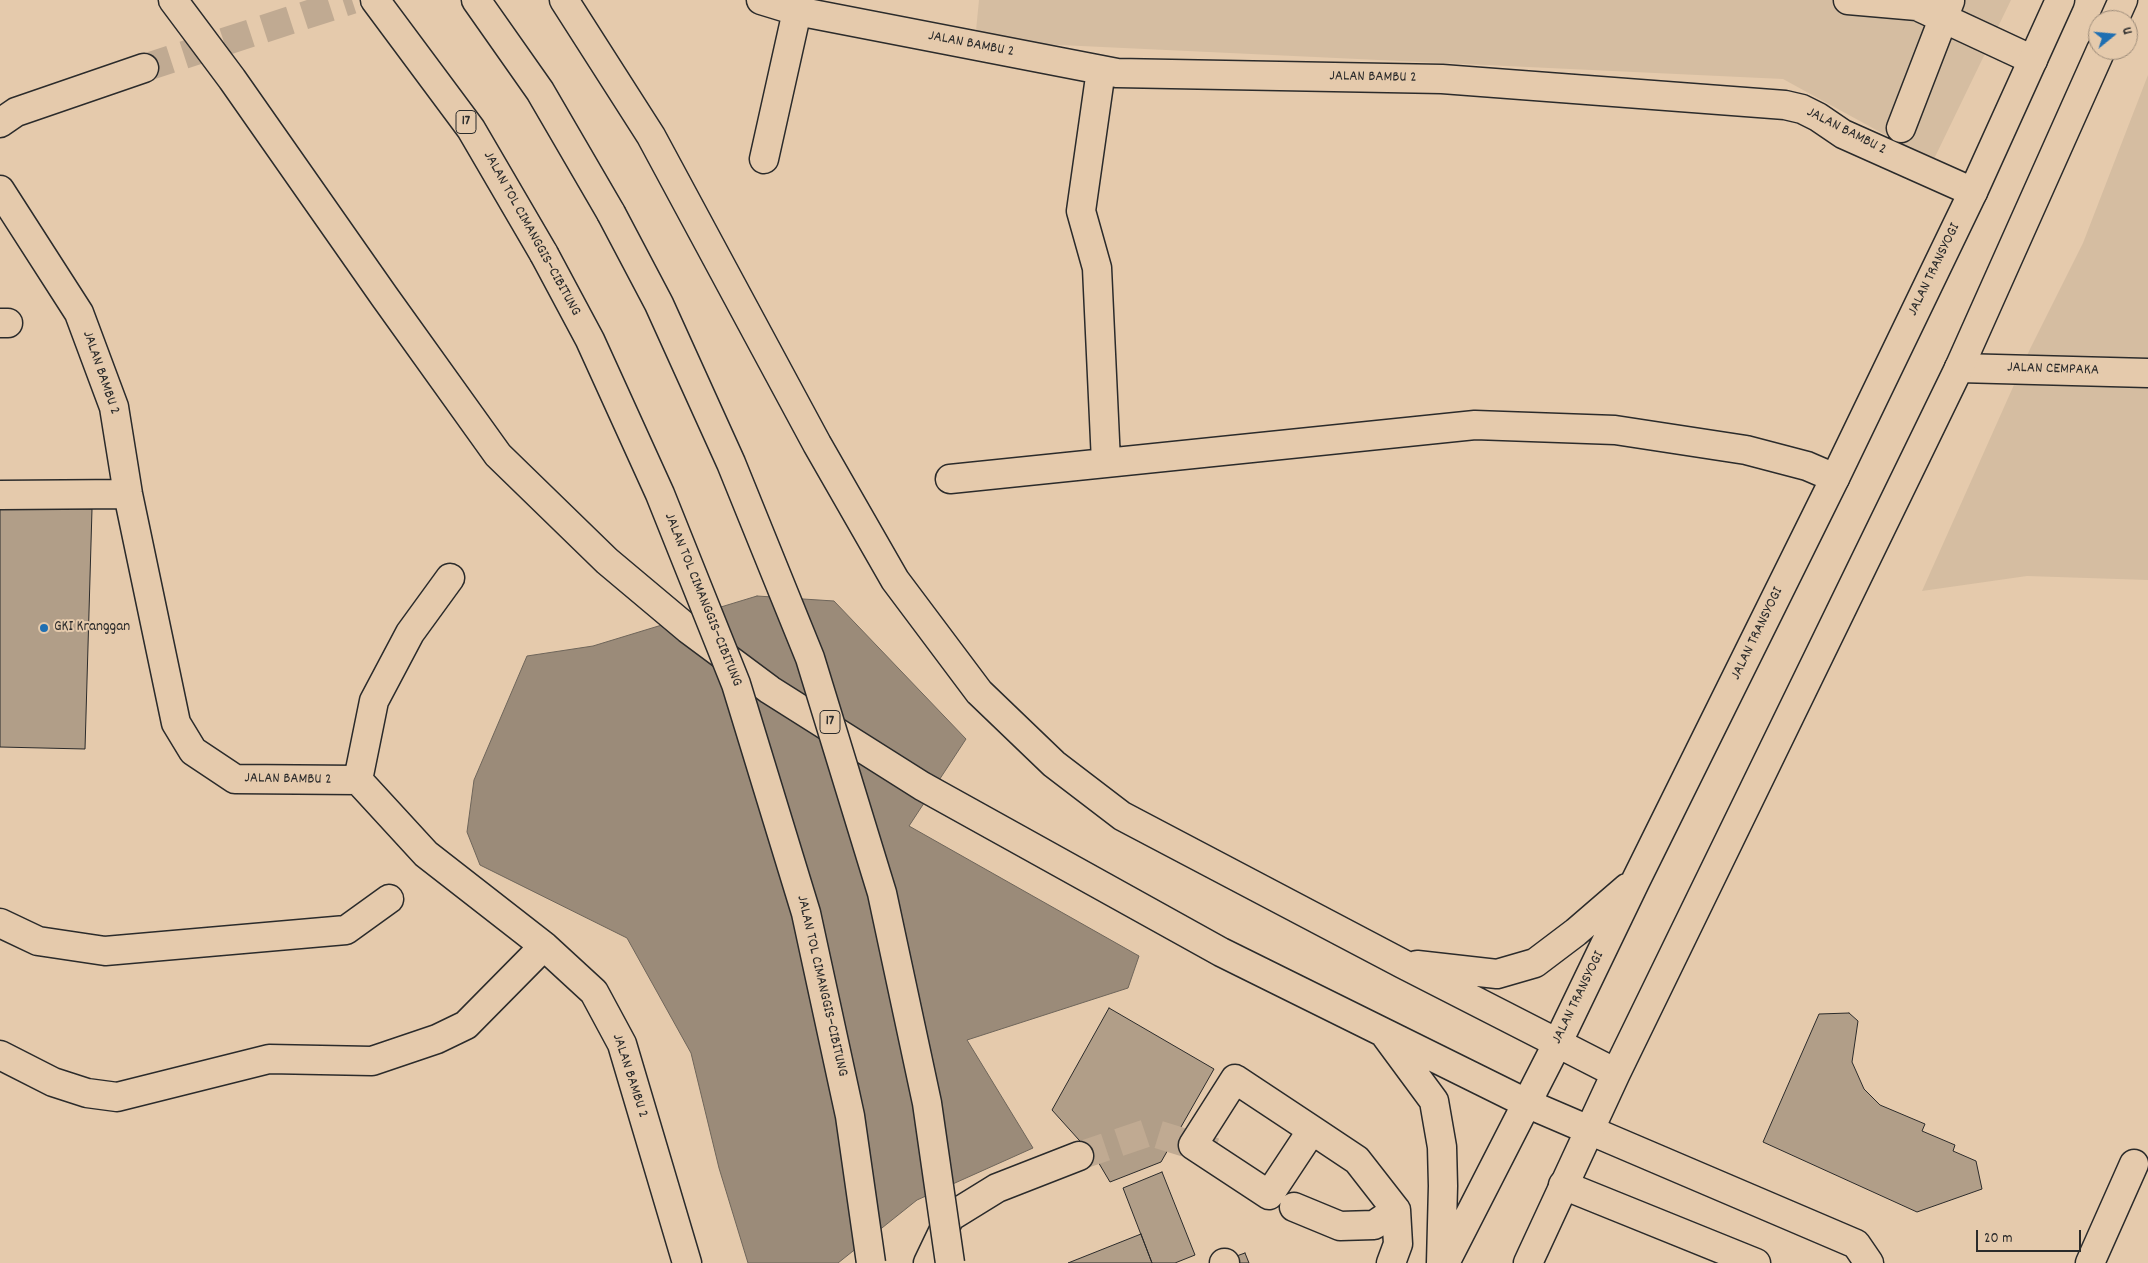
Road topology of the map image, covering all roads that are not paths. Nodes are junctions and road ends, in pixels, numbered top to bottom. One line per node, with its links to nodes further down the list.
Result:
1 (174, 0): 33 (main road, bridge)
2 (375, 0): 46 (main road, JALAN TOL CIMANGGIS–CIBITUNG / 17, bridge)
3 (476, 0): 48 (main road, 17, bridge)
4 (564, 0): 32 (main road)
5 (760, 0): 9 (main road, JALAN BAMBU 2)
6 (1848, 0): 8 (main road)
7 (2060, 0): 10 (main road, JALAN TRANSYOGI)
8 (1948, 9): 10 (main road); 15 (main road)
9 (797, 11): 13 (main road, JALAN BAMBU 2); 16 (main road)
10 (2033, 60): 18 (main road, JALAN TRANSYOGI)
11 (2097, 60): 19 (main road)
12 (144, 68): 14 (main road)
13 (1101, 70): 18 (main road, JALAN BAMBU 2); 21 (main road)
14 (0, 123)
15 (1901, 128)
16 (764, 159)
17 (0, 190): 24 (main road, JALAN BAMBU 2)
18 (1973, 192): 22 (main road, JALAN TRANSYOGI)
19 (1958, 368): 20 (main road, JALAN CEMPAKA); 36 (main road)
20 (2148, 373)
21 (1106, 462): 22 (main road); 23 (main road)
22 (1835, 478): 28 (main road, JALAN TRANSYOGI)
23 (950, 479)
24 (128, 494): 25 (main road); 27 (main road, JALAN BAMBU 2)
25 (0, 495)
26 (450, 578): 27 (main road)
27 (358, 780): 31 (main road, JALAN BAMBU 2)
28 (1636, 880): 32 (main road); 34 (main road, JALAN TRANSYOGI)
29 (389, 899): 30 (main road)
30 (0, 923)
31 (544, 946): 35 (main road); 45 (main road, JALAN BAMBU 2)
32 (1403, 964): 34 (main road)
33 (1383, 1032): 37 (main road); 50 (main road)
34 (1557, 1044): 36 (main road); 37 (main road, JALAN TRANSYOGI)
35 (0, 1055)
36 (1616, 1073): 39 (main road)
37 (1526, 1103): 39 (main road); 51 (main road, JALAN TRANSYOGI)
38 (1312, 1130): 44 (main road)
39 (1589, 1130): 42 (main road); 54 (main road)
40 (1079, 1156): 47 (main road)
41 (2134, 1164): 55 (main road)
42 (1563, 1185): 52 (main road); 53 (main road)
43 (1294, 1207): 44 (main road)
44 (1396, 1210): 49 (main road)
45 (686, 1263)
46 (871, 1263)
47 (928, 1263)
48 (950, 1263)
49 (1390, 1263)
50 (1441, 1263)
51 (1445, 1263)
52 (1528, 1263)
53 (1756, 1263)
54 (1869, 1263)
55 (2090, 1263)

